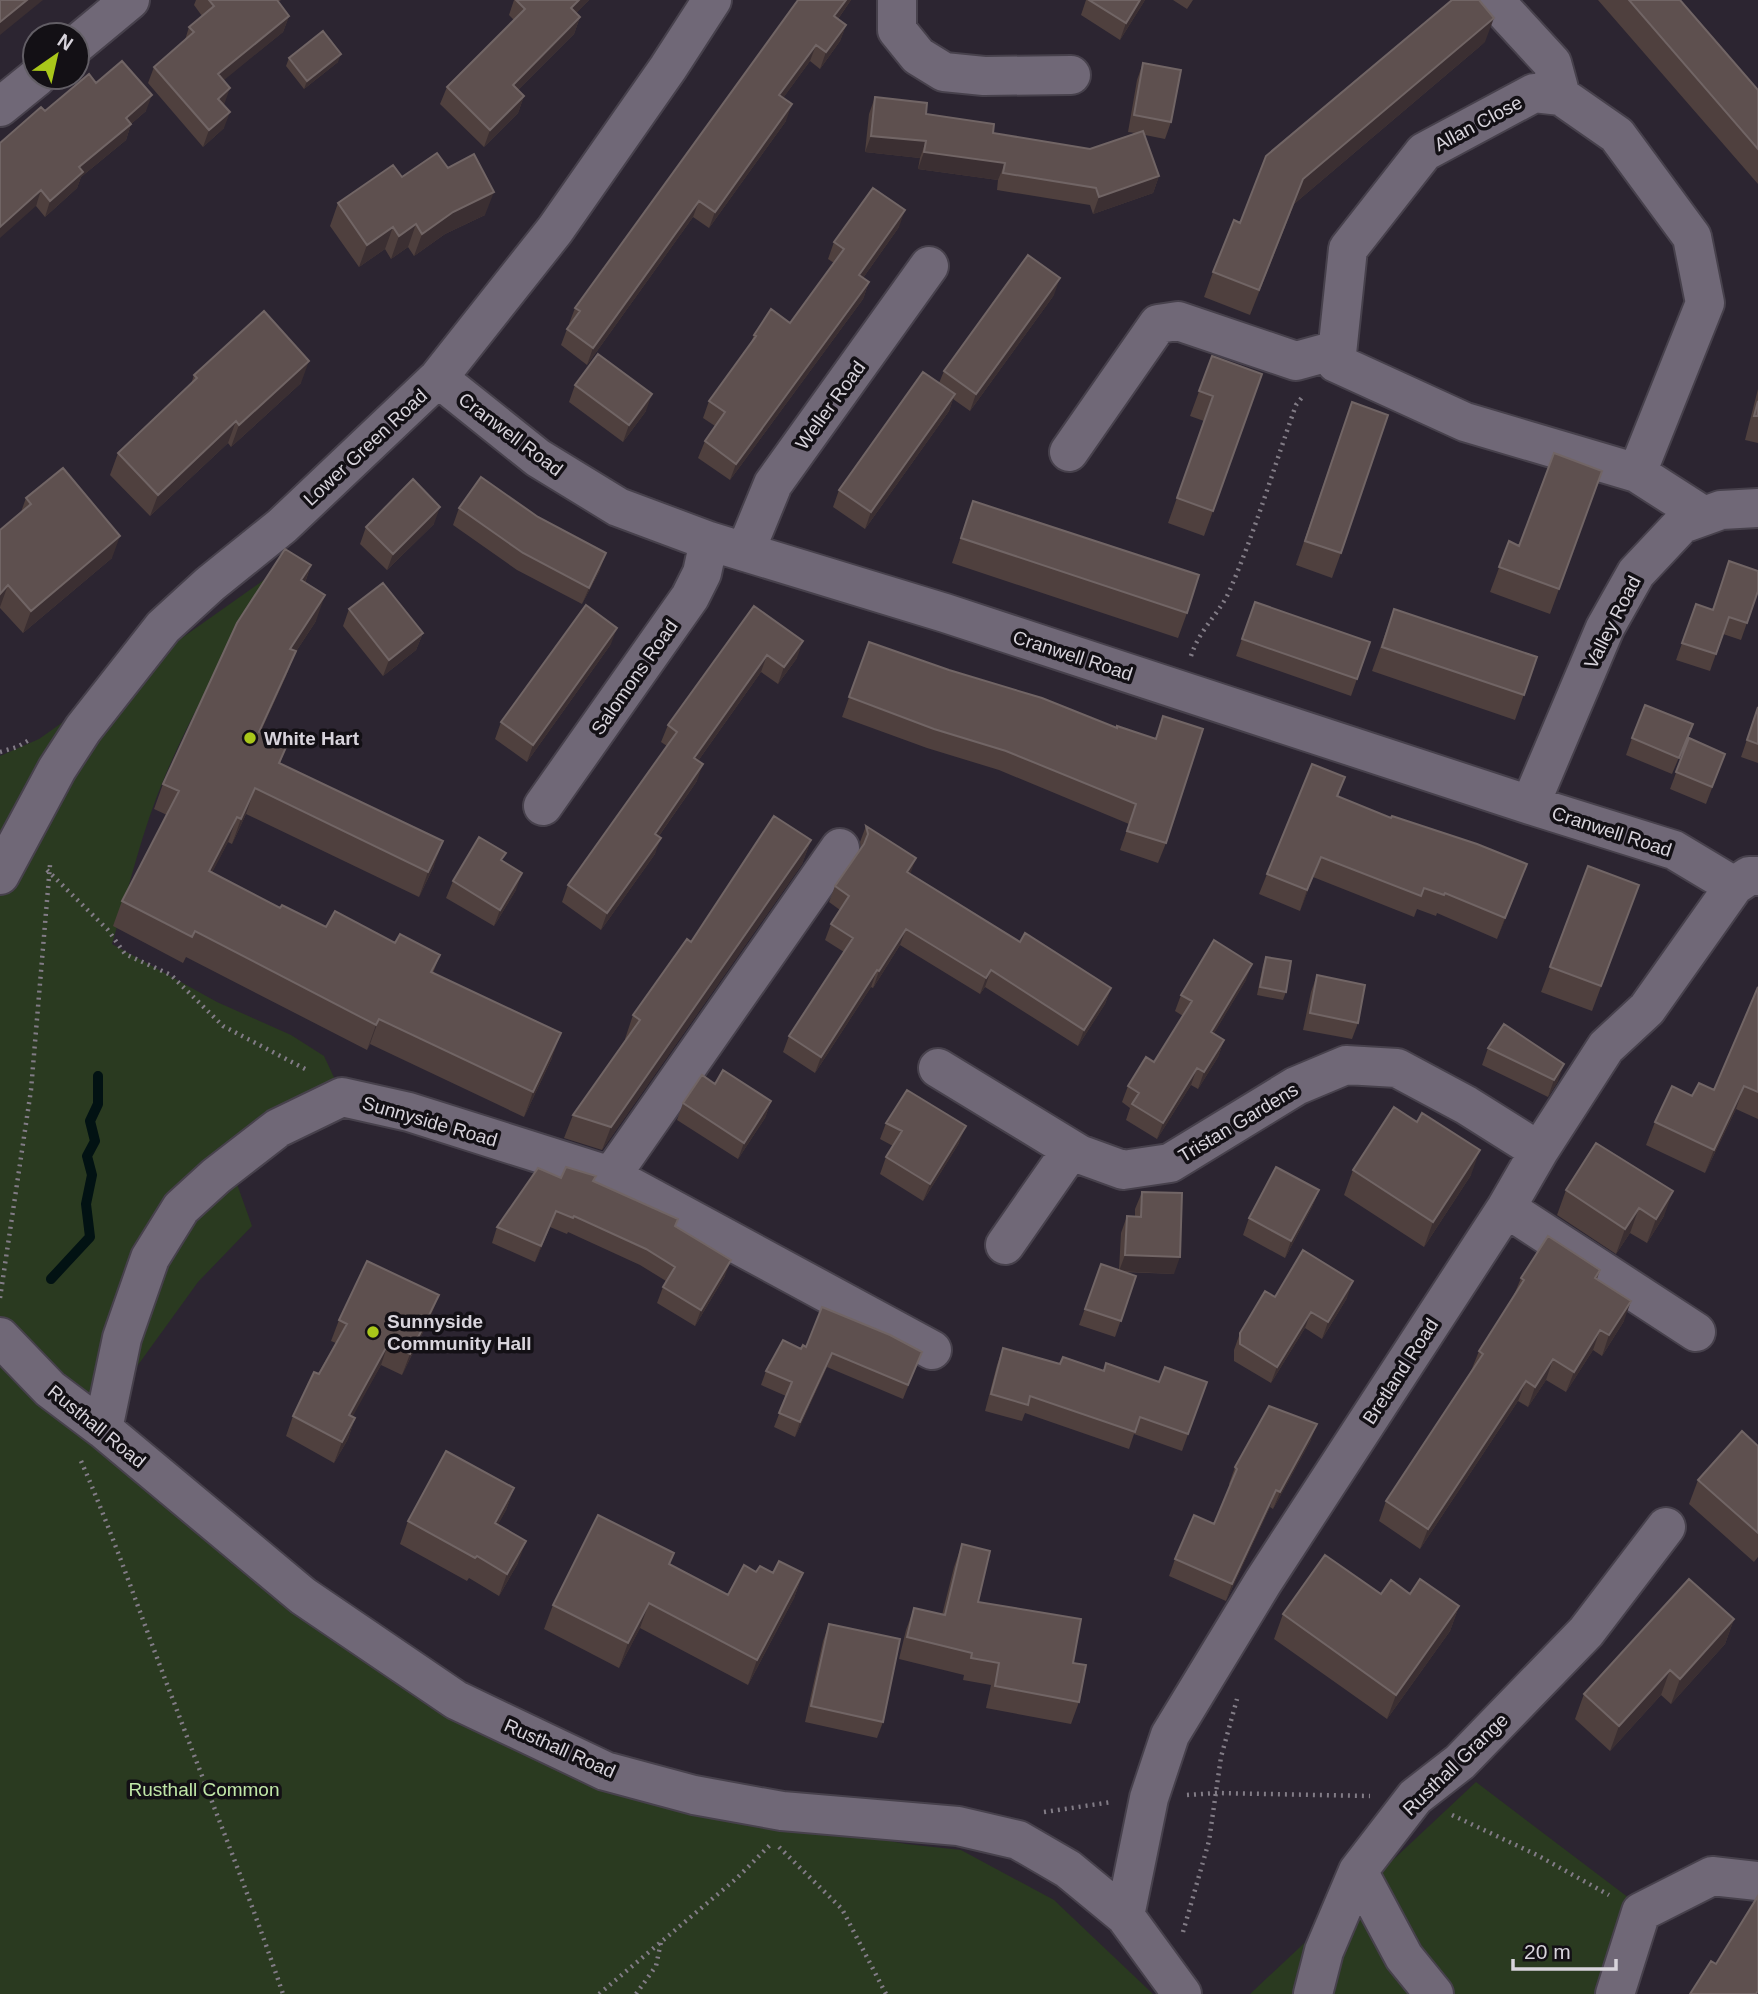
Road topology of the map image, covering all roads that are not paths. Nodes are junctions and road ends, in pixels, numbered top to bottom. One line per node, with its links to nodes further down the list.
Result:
1 (130, 0): 5 (street)
2 (712, 0): 12 (street, Lower Green Road)
3 (897, 0): 6 (street)
4 (1494, 0): 8 (street)
5 (91, 32)
6 (1071, 75)
7 (21, 90): 9 (street)
8 (1561, 96): 11 (street, Allan Close); 14 (street)
9 (0, 107)
10 (929, 266): 18 (street, Weller Road)
11 (1336, 350): 13 (street); 14 (street)
12 (438, 378): 17 (street, Cranwell Road); 22 (street, Lower Green Road)
13 (1069, 452)
14 (1637, 473): 16 (street)
15 (1758, 508): 16 (street, Valley Road)
16 (1704, 516): 19 (street, Valley Road)
17 (709, 541): 18 (street, Cranwell Road); 20 (street, Salomons Road)
18 (745, 552): 19 (street, Cranwell Road)
19 (1531, 805): 23 (street, Cranwell Road)
20 (543, 806)
21 (840, 848): 27 (street)
22 (8, 859)
23 (1746, 881): 26 (street, Bretland Road)
24 (938, 1068): 25 (street, Tristan Gardens)
25 (1071, 1150): 26 (street, Tristan Gardens); 29 (street)
26 (1539, 1151): 28 (street, Bretland Road)
27 (611, 1176): 32 (street, Sunnyside Road); 33 (street, Sunnyside Road)
28 (1506, 1208): 30 (street); 37 (street, Bretland Road)
29 (1005, 1245)
30 (1696, 1332)
31 (0, 1337): 33 (street, Rusthall Road)
32 (932, 1350)
33 (90, 1439): 37 (street, Rusthall Road)
34 (1666, 1527): 35 (street, Rusthall Grange)
35 (1358, 1871): 39 (street, Rusthall Grange); 40 (street)
36 (1758, 1881): 41 (street)
37 (1125, 1916): 38 (street, Rusthall Road)
38 (1177, 1985)
39 (1313, 1994)
40 (1434, 1994)
41 (1615, 1994)

